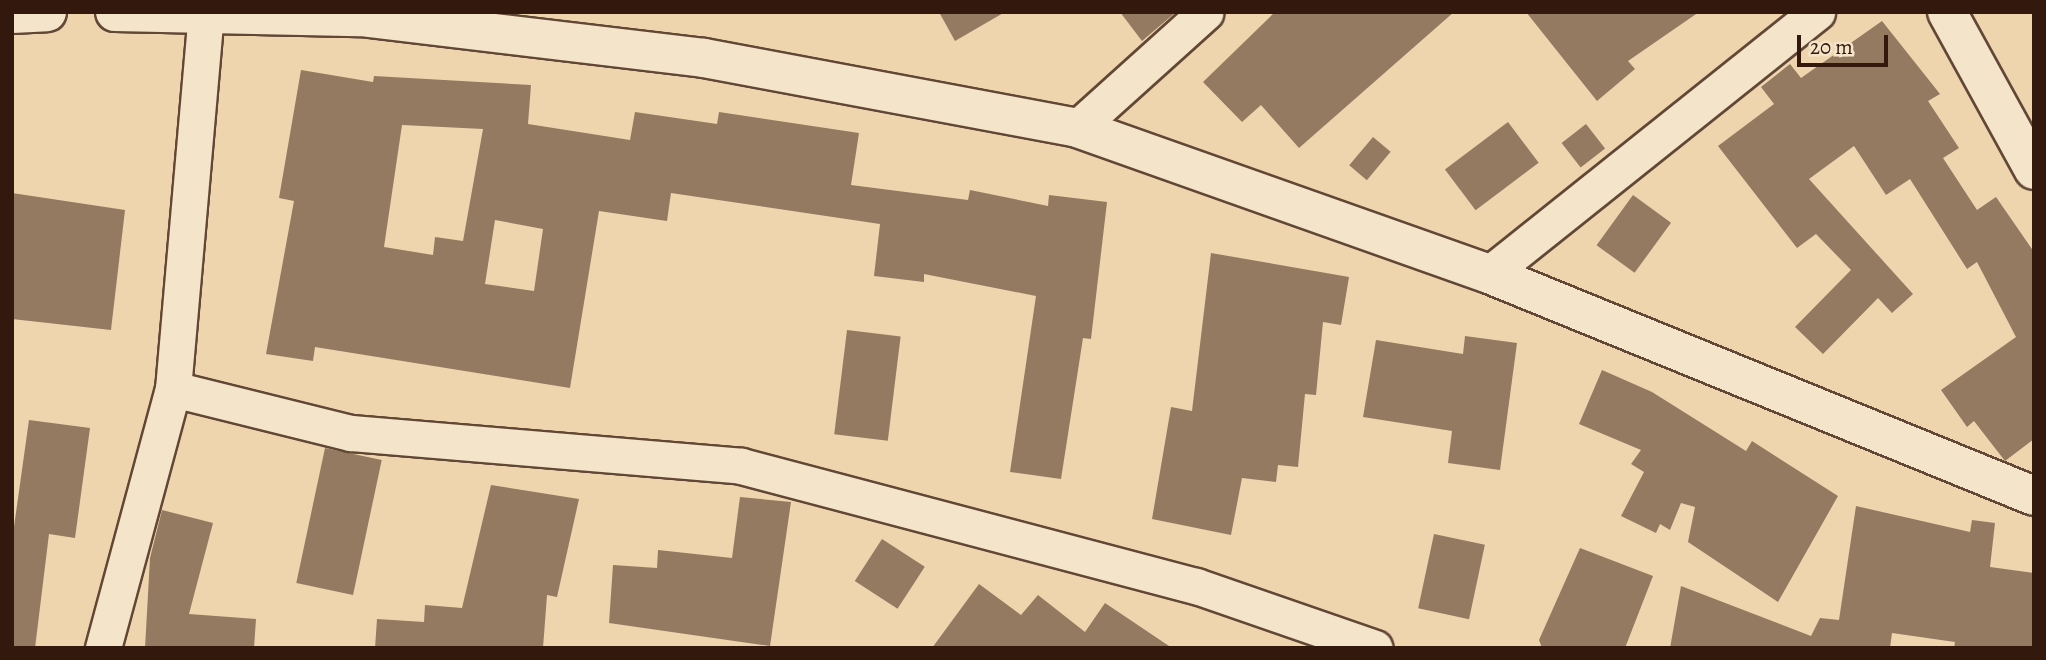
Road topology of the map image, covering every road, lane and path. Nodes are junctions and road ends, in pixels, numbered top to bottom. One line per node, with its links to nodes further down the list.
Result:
1 (47, 12): 6 (street)
2 (115, 12): 7 (street)
3 (1206, 12): 8 (street)
4 (1817, 12): 10 (street)
5 (1947, 12): 9 (street)
6 (12, 14)
7 (206, 14): 8 (street); 11 (street)
8 (1077, 128): 10 (street)
9 (2034, 170)
10 (1489, 274): 12 (street)
11 (173, 388): 13 (street); 14 (street)
12 (2034, 496)
13 (103, 648)
14 (1375, 648)

